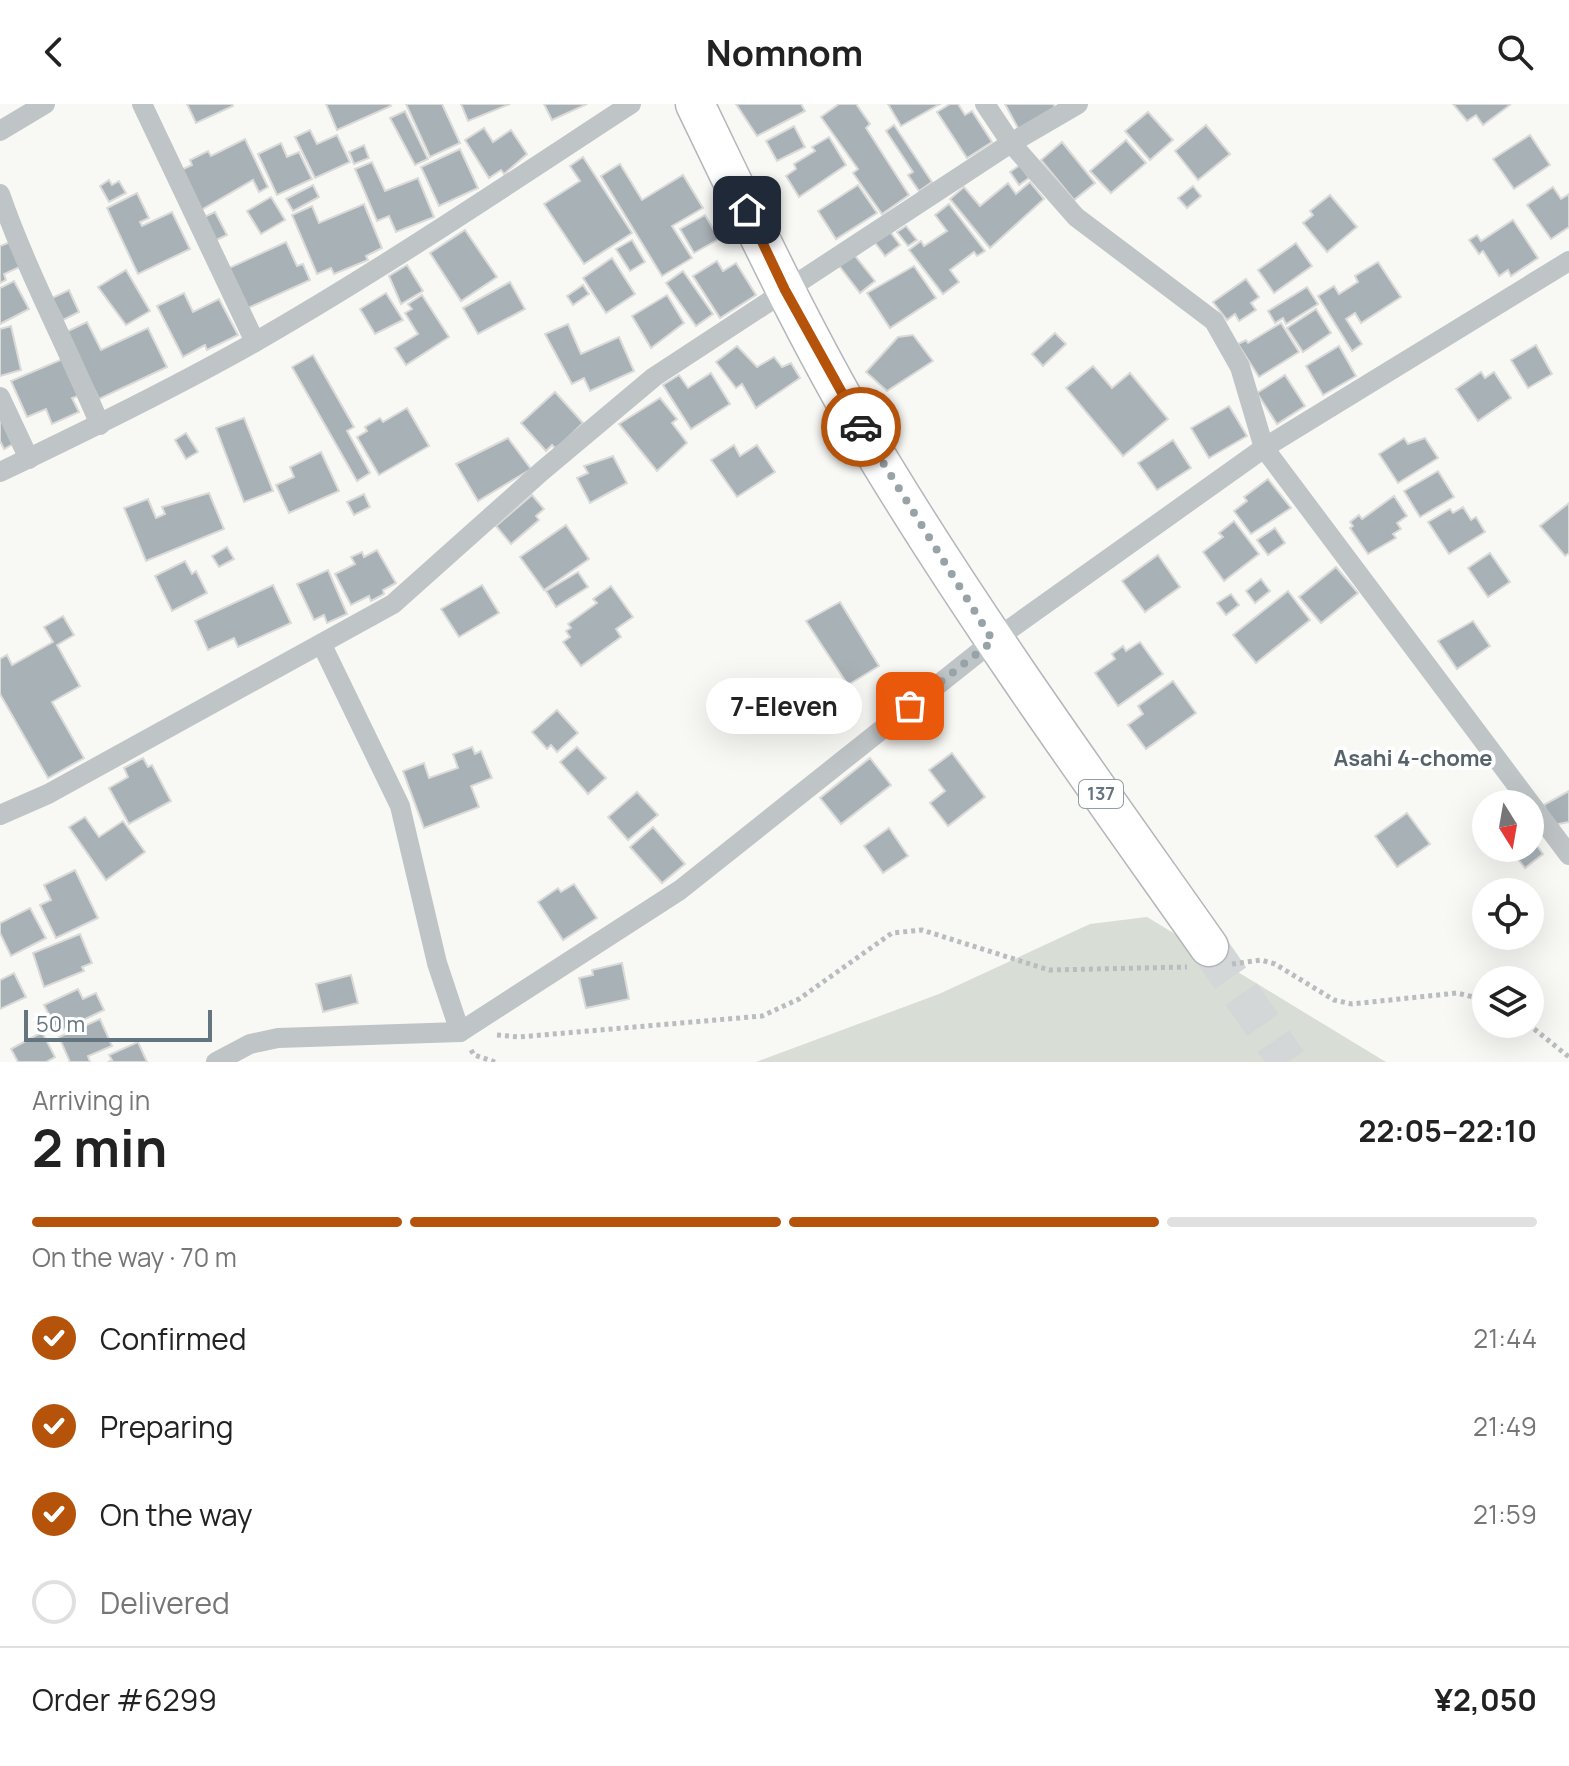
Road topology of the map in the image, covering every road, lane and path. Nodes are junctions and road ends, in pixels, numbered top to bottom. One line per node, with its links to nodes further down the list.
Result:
1 (45, 104): 7 (street)
2 (142, 104): 12 (street)
3 (631, 104): 12 (street)
4 (695, 104): 11 (highway, 137)
5 (985, 104): 8 (street)
6 (1078, 104): 8 (street)
7 (0, 131)
8 (1011, 143): 11 (street); 15 (street)
9 (0, 194): 14 (street)
10 (1569, 261): 15 (street)
11 (785, 290): 18 (highway, 137); 19 (street)
12 (255, 342): 14 (street)
13 (0, 397): 16 (street)
14 (100, 425): 16 (street)
15 (1264, 448): 18 (street); 21 (street)
16 (29, 459): 17 (street)
17 (0, 472)
18 (993, 641): 22 (highway, 137); 24 (street)
19 (322, 645): 20 (street); 24 (street)
20 (0, 815)
21 (1569, 855)
22 (1209, 960): 23 (path); 24 (path)
23 (1472, 997)
24 (460, 1032): 27 (street)
25 (1544, 1037): 26 (path)
26 (1569, 1057)
27 (216, 1062)

